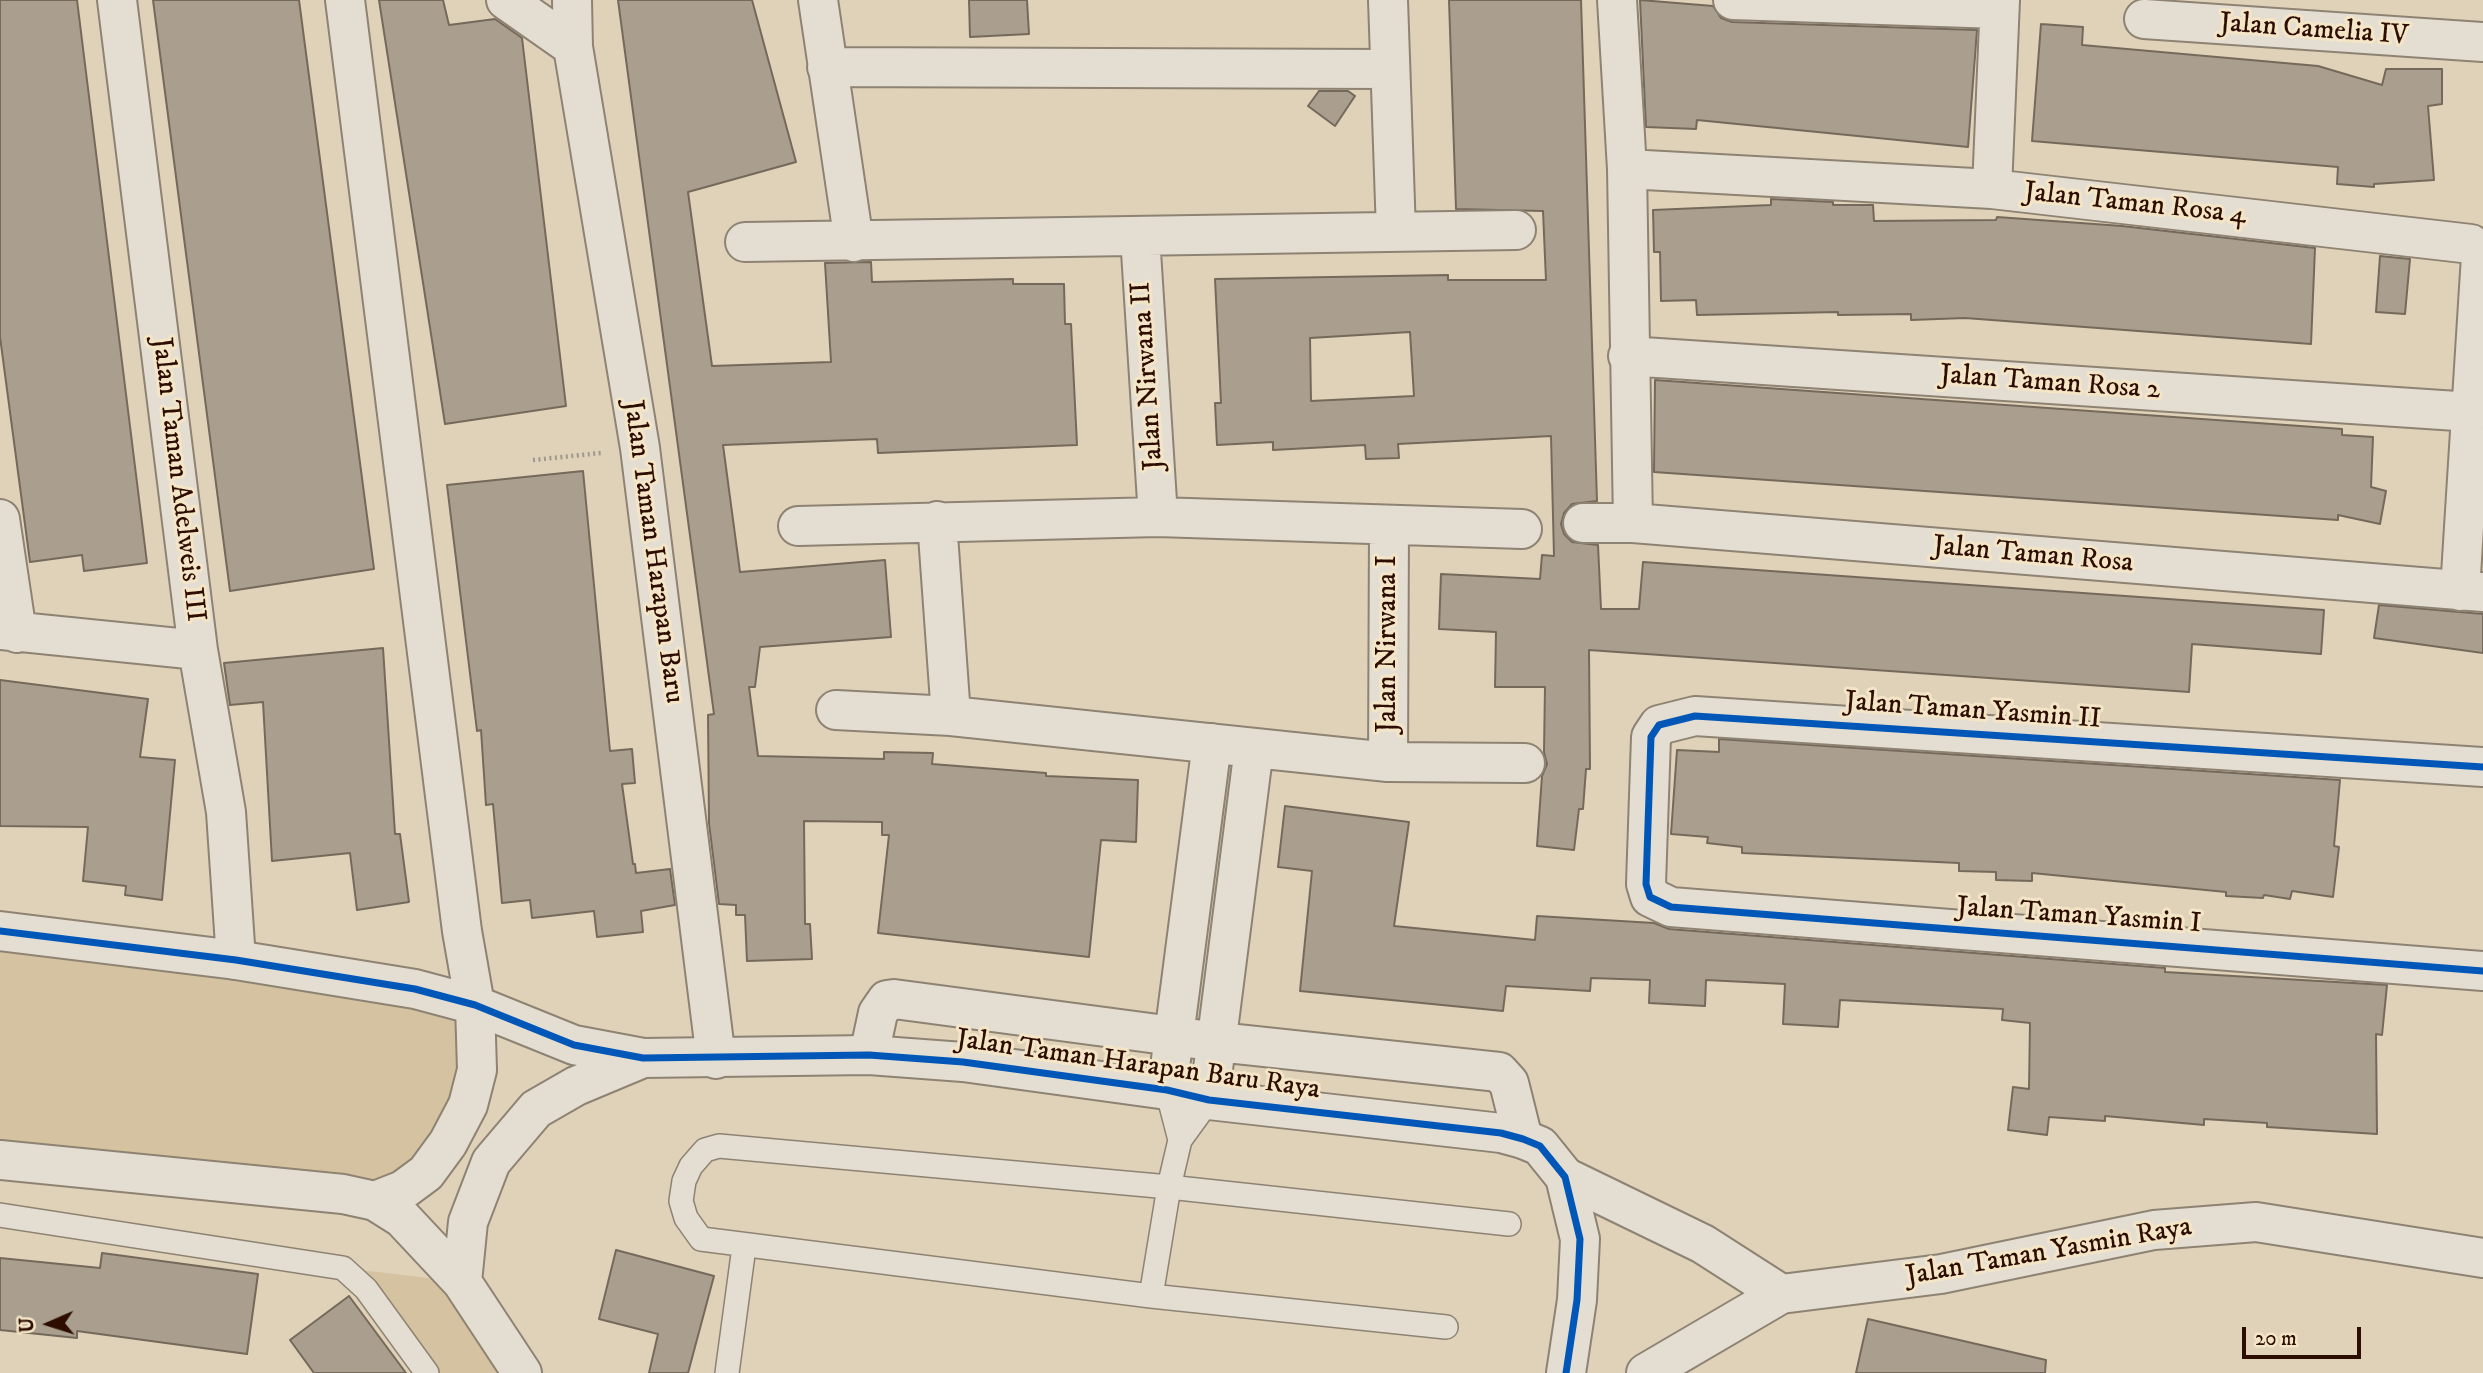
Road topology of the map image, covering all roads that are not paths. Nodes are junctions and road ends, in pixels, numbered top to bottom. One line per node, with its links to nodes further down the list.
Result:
1 (117, 0): 34 (street, Jalan Taman Adelweis III)
2 (345, 0): 46 (street)
3 (506, 0): 12 (street)
4 (572, 0): 12 (street, Jalan Taman Harapan Baru)
5 (818, 0): 13 (street)
6 (1388, 0): 14 (street)
7 (1617, 0): 15 (street)
8 (1733, 0): 9 (street)
9 (1999, 4): 16 (street)
10 (2144, 19): 11 (street, Jalan Camelia IV)
11 (2483, 42)
12 (573, 47): 51 (street, Jalan Taman Harapan Baru)
13 (827, 67): 14 (street); 21 (street)
14 (1389, 69): 18 (street)
15 (1627, 169): 16 (street, Jalan Taman Rosa 4); 22 (street)
16 (1992, 188): 23 (street, Jalan Taman Rosa 4)
17 (1516, 230): 18 (street)
18 (1396, 232): 19 (street)
19 (1140, 236): 21 (street); 24 (street, Jalan Nirwana II)
20 (745, 242): 21 (street)
21 (854, 242)
22 (1628, 356): 23 (street, Jalan Taman Rosa 2); 28 (street)
23 (2472, 412): 32 (street, Jalan Taman Rosa 4)
24 (1158, 517): 26 (street); 30 (street)
25 (0, 519): 33 (street)
26 (937, 521): 29 (street); 36 (street)
27 (1583, 523): 28 (street, Jalan Taman Rosa)
28 (1633, 523): 32 (street, Jalan Taman Rosa)
29 (797, 526)
30 (1389, 527): 31 (street); 39 (street, Jalan Nirwana I)
31 (1522, 529)
32 (2472, 591)
33 (8, 631): 34 (street)
34 (198, 650): 44 (street, Jalan Taman Adelweis III)
35 (836, 710): 36 (street)
36 (951, 716): 37 (street)
37 (1212, 743): 38 (street); 47 (street)
38 (1254, 748): 39 (street); 48 (street)
39 (1388, 762): 40 (street)
40 (1525, 764)
41 (2483, 767): 42 (street, Jalan Taman Yasmin II)
42 (1671, 907): 45 (street, Jalan Taman Yasmin I)
43 (0, 931): 44 (street, Jalan Taman Harapan Baru Raya)
44 (236, 960): 46 (street, Jalan Taman Harapan Baru Raya)
45 (2483, 971)
46 (475, 1005): 50 (street, Jalan Taman Harapan Baru Raya); 59 (street)
47 (1174, 1034): 48 (street); 49 (street); 52 (street)
48 (1218, 1042): 53 (street); 54 (street)
49 (869, 1055): 51 (street, Jalan Taman Harapan Baru Raya); 52 (street, Jalan Taman Harapan Baru Raya)
50 (643, 1058): 51 (street, Jalan Taman Harapan Baru Raya); 64 (street)
51 (716, 1059)
52 (1167, 1090): 53 (street, Jalan Taman Harapan Baru Raya); 55 (lane)
53 (1209, 1100): 54 (street, Jalan Taman Harapan Baru Raya); 55 (lane)
54 (1523, 1139): 57 (street, Jalan Taman Harapan Baru Raya)
55 (1181, 1140): 58 (lane)
56 (0, 1160): 59 (street)
57 (1565, 1177): 65 (street); 71 (street, Jalan Taman Harapan Baru Raya)
58 (1169, 1187): 61 (lane); 62 (lane); 66 (lane)
59 (376, 1201): 64 (street)
60 (0, 1215): 68 (lane)
61 (1508, 1224)
62 (744, 1247): 66 (lane); 70 (lane)
63 (2483, 1258): 65 (street, Jalan Taman Yasmin Raya)
64 (463, 1282): 69 (street)
65 (1781, 1294): 72 (street, Jalan Taman Yasmin Raya)
66 (1151, 1296): 67 (lane)
67 (1447, 1327)
68 (427, 1373)
69 (522, 1373)
70 (727, 1373)
71 (1566, 1373)
72 (1646, 1373)

